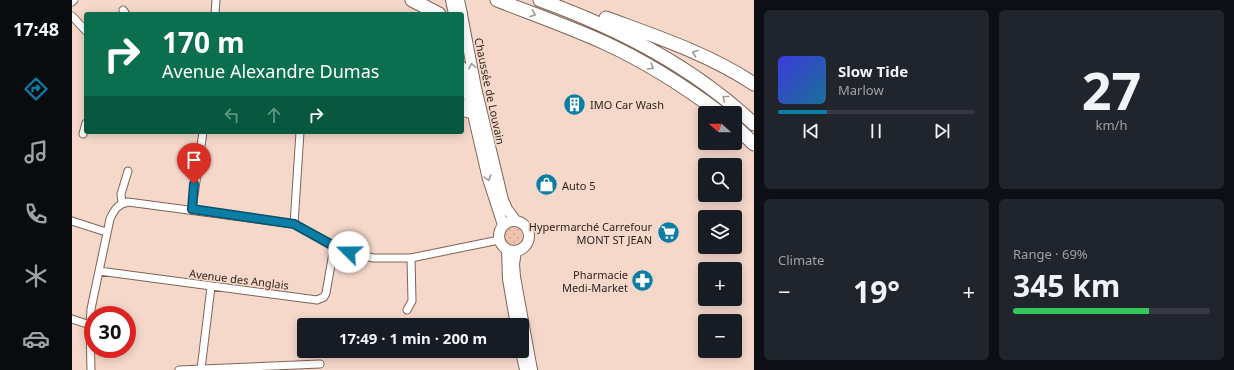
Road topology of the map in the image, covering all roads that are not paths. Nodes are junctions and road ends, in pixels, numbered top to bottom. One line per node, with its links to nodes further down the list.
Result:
1 (74, 0): 8 (street)
2 (216, 0): 10 (street)
3 (412, 0): 11 (highway)
4 (451, 0): 12 (main road, Chaussée de Louvain)
5 (459, 0): 13 (main road, Chaussée de Louvain)
6 (496, 0): 20 (highway, one-way to 20)
7 (540, 0): 9 (highway)
8 (72, 2)
9 (569, 11): 18 (highway, one-way to 9); 23 (highway, one-way to 9)
10 (215, 12)
11 (436, 12)
12 (457, 12)
13 (458, 12)
14 (72, 16): 15 (street)
15 (84, 29)
16 (464, 38): 19 (main road, Chaussée de Louvain, one-way to 16)
17 (464, 82): 19 (street); 22 (main road, Chaussée de Louvain)
18 (754, 84)
19 (476, 88): 32 (main road, Chaussée de Louvain)
20 (711, 106)
21 (464, 109): 22 (street)
22 (473, 115): 29 (main road, Chaussée de Louvain)
23 (754, 124)
24 (84, 130): 26 (street)
25 (742, 133): 30 (highway)
26 (83, 134)
27 (203, 134): 34 (street)
28 (300, 134): 37 (street)
29 (479, 140): 32 (main road, Chaussée de Louvain); 38 (main road, Chaussée de Louvain, one-way to 38)
30 (754, 144)
31 (128, 171): 33 (street)
32 (496, 172): 36 (main road, Chaussée de Louvain)
33 (122, 203): 34 (street); 39 (street)
34 (192, 209): 37 (street)
35 (72, 220): 39 (street)
36 (516, 221): 38 (main road); 42 (main road)
37 (294, 224): 41 (street)
38 (503, 225): 40 (main road)
39 (106, 232): 44 (street)
40 (498, 240): 42 (main road); 43 (street)
41 (334, 246): 43 (street); 45 (street, Avenue des Anglais)
42 (512, 251): 48 (main road); 58 (main road)
43 (411, 258): 47 (street)
44 (99, 271): 45 (street, Avenue des Anglais); 46 (street)
45 (211, 286): 54 (street)
46 (93, 306)
47 (407, 310)
48 (515, 318)
49 (72, 319): 50 (street)
50 (84, 322)
51 (91, 358): 55 (street)
52 (522, 358): 57 (main road)
53 (320, 364): 54 (street)
54 (201, 369): 56 (street)
55 (91, 370)
56 (179, 370)
57 (524, 370)
58 (532, 370)

